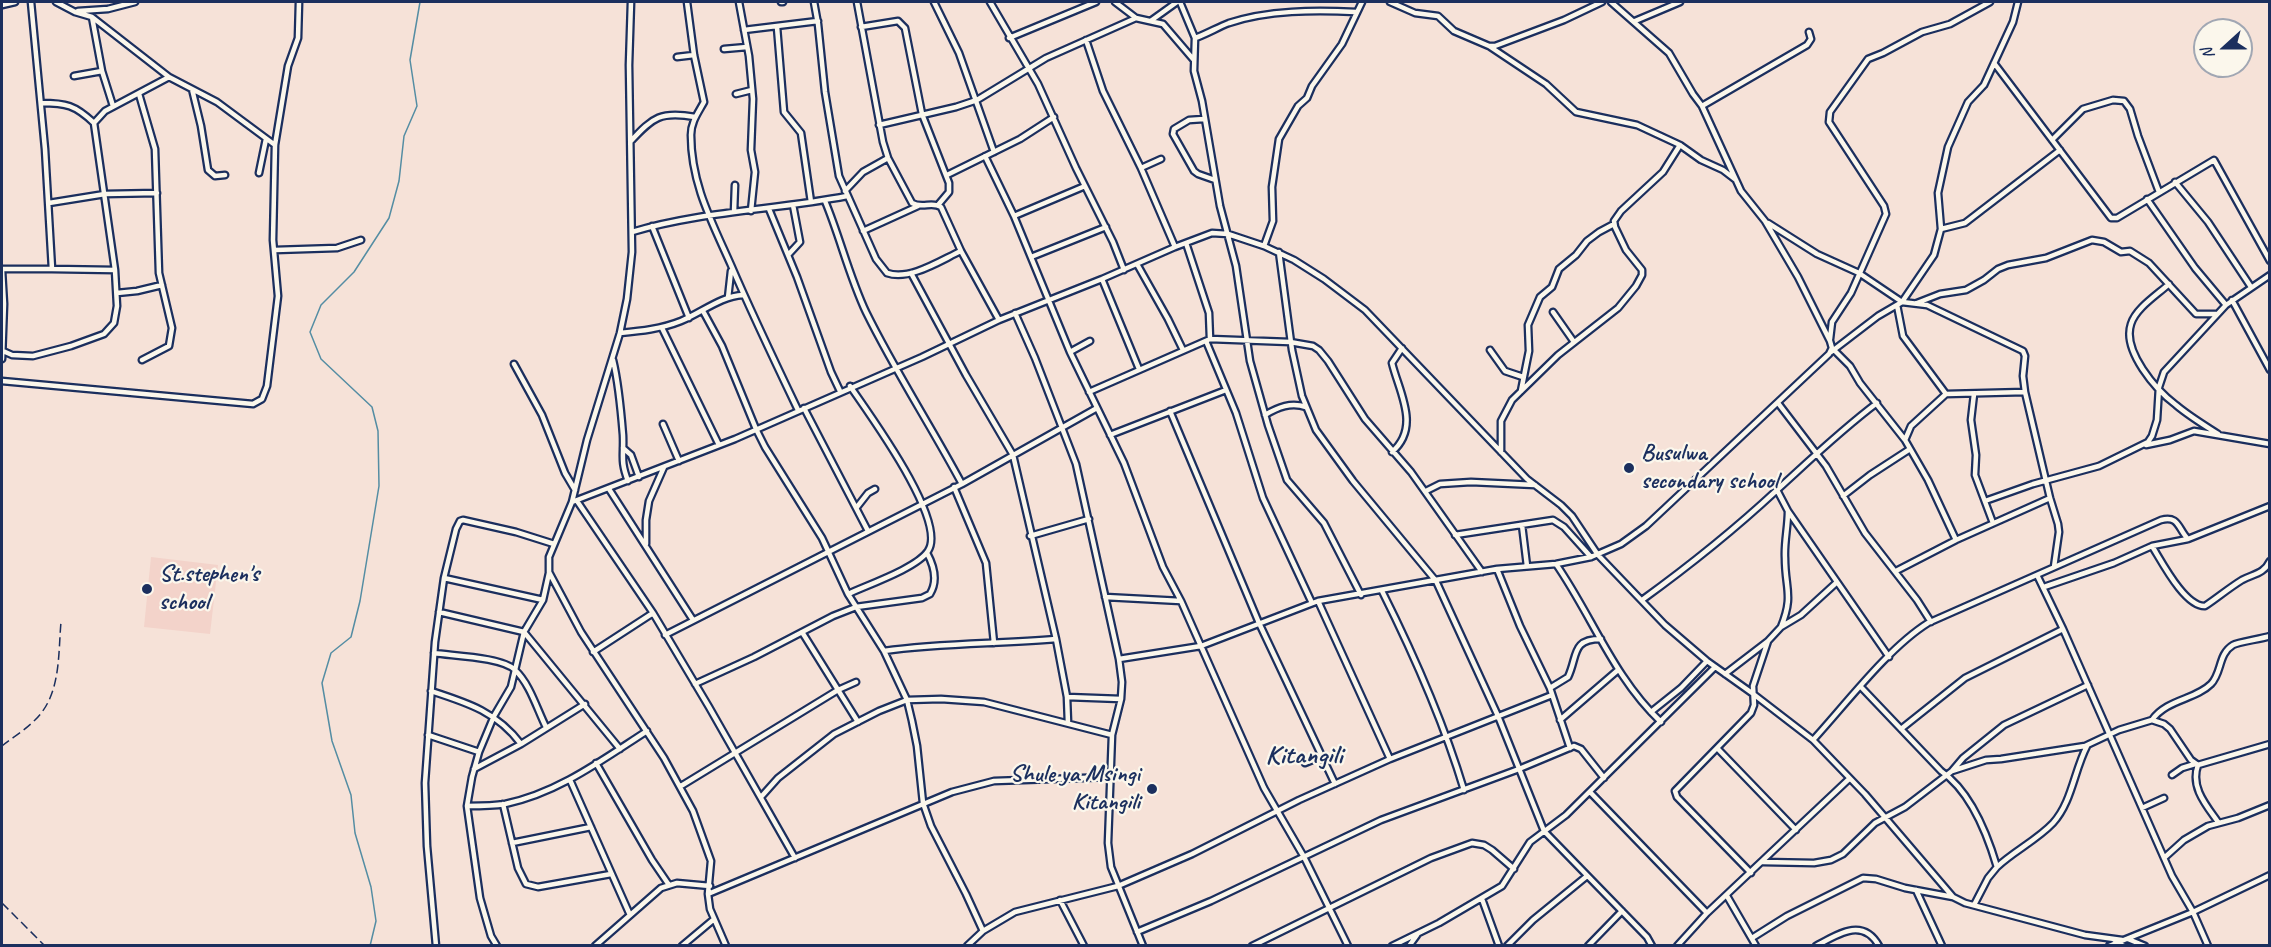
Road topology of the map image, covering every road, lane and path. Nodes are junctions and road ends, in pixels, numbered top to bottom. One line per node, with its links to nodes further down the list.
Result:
1 (15, 2): 24 (street)
2 (31, 2): 55 (street)
3 (56, 2): 25 (street)
4 (135, 2): 25 (street)
5 (298, 2): 67 (street)
6 (631, 2): 66 (street)
7 (687, 2): 42 (street)
8 (740, 2): 9 (street); 34 (street)
9 (747, 2)
10 (814, 2): 30 (street)
11 (857, 2): 33 (street)
12 (934, 2): 54 (street)
13 (990, 2): 36 (street)
14 (1096, 2): 36 (street)
15 (1115, 2): 28 (street)
16 (1179, 2): 29 (street); 37 (street)
17 (1362, 2): 26 (street)
18 (1390, 2): 39 (street)
19 (1602, 2): 39 (street)
20 (1611, 2): 31 (street)
21 (1680, 2): 31 (street)
22 (1990, 2): 124 (street)
23 (2018, 2): 45 (street)
24 (2, 5)
25 (75, 12): 27 (street)
26 (1356, 12): 37 (street); 109 (street)
27 (92, 17): 47 (street); 49 (street)
28 (1136, 18): 29 (street); 38 (street)
29 (1152, 20): 44 (street)
30 (818, 21): 32 (street); 86 (street)
31 (1635, 21): 57 (street)
32 (777, 27): 34 (street); 89 (street)
33 (861, 27): 58 (street); 63 (street)
34 (744, 30): 40 (street)
35 (1809, 32): 57 (street)
36 (1010, 38): 46 (street)
37 (1195, 38): 44 (street)
38 (1086, 40): 46 (street); 74 (street)
39 (1490, 46): 68 (street)
40 (747, 47): 41 (street); 51 (street)
41 (724, 49)
42 (694, 55): 43 (street); 59 (street)
43 (677, 57)
44 (1193, 59): 61 (street)
45 (1994, 63): 65 (street); 103 (street)
46 (1028, 67): 54 (street); 60 (street)
47 (102, 71): 48 (street); 56 (street)
48 (74, 76)
49 (169, 76): 50 (street); 52 (street)
50 (192, 89): 64 (street); 76 (street)
51 (752, 90): 53 (street); 95 (street)
52 (139, 94): 56 (street); 84 (street)
53 (736, 94)
54 (977, 100): 58 (street); 70 (street)
55 (41, 103): 62 (street); 90 (street)
56 (113, 106): 62 (street)
57 (1702, 106): 79 (street)
58 (922, 114): 63 (street); 77 (street)
59 (695, 117): 66 (street); 97 (street)
60 (1054, 117): 70 (street); 82 (street)
61 (1204, 118): 78 (street); 78 (street)
62 (94, 123): 85 (street)
63 (879, 125): 72 (street)
64 (266, 139): 67 (street); 75 (street)
65 (2052, 140): 69 (street); 83 (street)
66 (631, 141): 105 (street)
67 (275, 145): 111 (street)
68 (1680, 146): 79 (street); 100 (street)
69 (2060, 150): 87 (street); 103 (street)
70 (994, 152): 71 (street)
71 (985, 156): 77 (street); 98 (street)
72 (888, 158): 86 (street); 93 (street)
73 (1161, 159): 74 (street)
74 (1141, 168): 110 (street)
75 (258, 173)
76 (225, 175)
77 (947, 175): 92 (street)
78 (1215, 180): 106 (street)
79 (1736, 180): 99 (street)
80 (2175, 182): 83 (street); 116 (street); 129 (street)
81 (735, 185): 96 (street)
82 (1085, 186): 98 (street); 102 (street)
83 (2159, 192): 87 (street)
84 (157, 193): 85 (street); 128 (street)
85 (105, 194): 90 (street); 121 (street)
86 (846, 194): 88 (street); 104 (street)
87 (2147, 199): 137 (street)
88 (825, 201): 89 (street); 165 (street)
89 (811, 202): 91 (street)
90 (49, 203): 119 (street)
91 (793, 205): 94 (street); 114 (street)
92 (938, 205): 93 (street); 112 (street)
93 (918, 206): 104 (street)
94 (769, 209): 95 (street); 114 (street)
95 (751, 211): 96 (street)
96 (734, 212): 97 (street)
97 (707, 215): 101 (street); 118 (street)
98 (1014, 216): 115 (street)
99 (1766, 221): 124 (street); 150 (street)
100 (1614, 224): 152 (street); 168 (street)
101 (652, 226): 105 (street); 142 (street)
102 (1106, 227): 115 (street); 122 (street)
103 (1941, 229): 135 (street)
104 (863, 231): 123 (street)
105 (632, 232): 145 (street)
106 (1228, 234): 108 (street); 109 (street); 148 (street)
107 (361, 240): 111 (street)
108 (1186, 243): 110 (street); 147 (street)
109 (1264, 246): 113 (street)
110 (1175, 247): 117 (street)
111 (275, 250): 169 (street)
112 (961, 251): 123 (street); 143 (street)
113 (1278, 252): 151 (street); 154 (street)
114 (788, 255): 173 (street)
115 (1031, 257): 134 (street)
116 (2270, 261)
117 (1137, 264): 122 (street); 155 (street)
118 (732, 267): 131 (street); 132 (street)
119 (52, 269): 120 (street); 121 (street)
120 (2, 270): 146 (street)
121 (115, 270): 130 (street)
122 (1124, 270): 126 (street)
123 (911, 273): 153 (street)
124 (1860, 273): 135 (street); 150 (street)
125 (2270, 275): 129 (street)
126 (1102, 279): 134 (street); 166 (street)
127 (2169, 284): 136 (street); 141 (street); 171 (street)
128 (162, 285): 130 (street); 163 (street)
129 (2251, 287): 133 (street)
130 (117, 293): 158 (street)
131 (743, 295): 132 (street); 183 (street)
132 (729, 298): 138 (street)
133 (2232, 300): 137 (street); 167 (street)
134 (1048, 301): 140 (street); 159 (street)
135 (1899, 303): 136 (street); 157 (street); 177 (street)
136 (1917, 303): 176 (street)
137 (2226, 305): 141 (street)
138 (703, 311): 142 (street); 188 (street)
139 (1553, 312): 152 (street)
140 (1015, 313): 143 (street); 187 (street)
141 (2217, 314): 171 (street)
142 (689, 318): 144 (street)
143 (999, 320): 153 (street)
144 (662, 328): 145 (street); 193 (street)
145 (620, 333): 161 (street)
146 (2, 340): 158 (street)
147 (1208, 340): 148 (street); 155 (street); 172 (street)
148 (1248, 340): 151 (street); 185 (street)
149 (1090, 341): 159 (street)
150 (1830, 341): 160 (street)
151 (1290, 342): 181 (street); 197 (street)
152 (1574, 342): 174 (street)
153 (949, 344): 165 (street); 200 (street)
154 (1402, 348): 197 (street); 198 (street)
155 (1183, 350): 166 (street)
156 (1490, 350): 168 (street)
157 (1834, 350): 160 (street); 180 (street)
158 (3, 351): 162 (street)
159 (1070, 352): 175 (street)
160 (1829, 354): 179 (street)
161 (612, 358): 195 (street); 211 (street)
162 (2, 359)
163 (142, 360)
164 (514, 364): 211 (street)
165 (896, 368): 170 (street); 206 (street)
166 (1139, 369): 175 (street)
167 (2270, 370)
168 (1523, 377): 174 (street)
169 (2, 381)
170 (850, 386): 173 (street); 218 (street)
171 (2159, 387): 189 (street); 194 (street)
172 (1226, 390): 184 (street); 258 (street)
173 (840, 391): 183 (street)
174 (1521, 391): 198 (street)
175 (1089, 392): 182 (street)
176 (2025, 392): 178 (street); 205 (street)
177 (1946, 394): 178 (street); 191 (street)
178 (1974, 394): 216 (street)
179 (1778, 403): 199 (street); 235 (street)
180 (1876, 403): 191 (street); 199 (street)
181 (1306, 407): 185 (street); 248 (street)
182 (1097, 408): 187 (street); 190 (street)
183 (801, 409): 188 (street); 220 (street)
184 (1170, 411): 190 (street); 264 (street)
185 (1265, 415): 253 (street)
186 (663, 424): 201 (street)
187 (1062, 426): 200 (street); 222 (street)
188 (756, 429): 193 (street); 233 (street)
189 (2218, 434): 192 (street); 194 (street)
190 (1110, 435): 257 (street)
191 (1905, 440): 196 (street)
192 (2270, 444)
193 (719, 445): 201 (street)
194 (2143, 446): 205 (street)
195 (623, 448): 203 (street); 204 (street)
196 (1911, 449): 214 (street); 229 (street)
197 (1392, 452): 213 (street)
198 (1501, 452): 207 (street)
199 (1815, 453): 212 (street); 214 (street)
200 (1012, 455): 206 (street); 227 (street)
201 (679, 461): 202 (street)
202 (664, 467): 203 (street); 231 (street)
203 (639, 477): 204 (street)
204 (628, 481): 209 (street)
205 (2046, 481): 215 (street); 216 (street)
206 (962, 484): 208 (street)
207 (1535, 485): 213 (street); 235 (street)
208 (954, 488): 218 (street); 274 (street)
209 (609, 489): 217 (street); 231 (street)
210 (875, 489): 220 (street)
211 (575, 490): 217 (street)
212 (1777, 490): 221 (street); 256 (street)
213 (1425, 491): 226 (street)
214 (1843, 496): 245 (street)
215 (2050, 498): 223 (street); 240 (street)
216 (1985, 501): 223 (street)
217 (575, 502): 230 (street); 261 (street)
218 (922, 502): 225 (street); 234 (street)
219 (2270, 506): 228 (street)
220 (857, 507): 225 (street)
221 (1788, 511): 249 (street); 265 (street)
222 (1089, 519): 227 (street); 254 (street)
223 (1993, 523): 229 (street)
224 (1522, 525): 226 (street); 236 (street); 239 (street)
225 (868, 531): 233 (street)
226 (1455, 535): 244 (street)
227 (1030, 536): 271 (street)
228 (2188, 539): 232 (street); 240 (street)
229 (1956, 540): 245 (street)
230 (554, 544): 243 (street); 247 (street)
231 (646, 546): 262 (street)
232 (2152, 546): 242 (street); 250 (street)
233 (828, 552): 252 (street); 262 (street)
234 (927, 553): 252 (street); 259 (street)
235 (1598, 555): 236 (street); 256 (street)
236 (1591, 557): 238 (street)
237 (2270, 561): 242 (street)
238 (1556, 564): 239 (street); 272 (street)
239 (1527, 566): 241 (street)
240 (2054, 567): 246 (street)
241 (1497, 569): 244 (street); 290 (street)
242 (2268, 569)
243 (549, 572): 255 (street); 277 (street)
244 (1482, 572): 248 (street)
245 (1896, 572): 263 (street)
246 (2037, 575): 250 (street); 263 (street)
247 (444, 578): 255 (street); 260 (street)
248 (1436, 581): 251 (street); 301 (street)
249 (1836, 582): 265 (street); 279 (street)
250 (2044, 587): 266 (street)
251 (1382, 591): 253 (street); 313 (street)
252 (848, 594): 259 (street)
253 (1361, 595): 258 (street)
254 (1105, 597): 257 (street); 280 (street)
255 (543, 600): 267 (street)
256 (1642, 600): 281 (street)
257 (1181, 601): 275 (street)
258 (1315, 602): 264 (street); 324 (street)
259 (856, 607): 268 (street); 276 (street)
260 (439, 612): 267 (street); 278 (street)
261 (653, 613): 269 (street); 277 (street)
262 (693, 620): 269 (street)
263 (1931, 622): 279 (street)
264 (1259, 623): 275 (street); 323 (street)
265 (1781, 627): 273 (street)
266 (2063, 629): 288 (street); 308 (street)
267 (524, 632): 283 (street); 298 (street)
268 (801, 632): 287 (street); 291 (street)
269 (665, 635): 287 (street)
270 (2270, 636): 303 (street)
271 (1056, 639): 274 (street); 295 (street)
272 (1601, 639): 284 (street); 290 (street)
273 (1768, 641): 285 (street); 293 (street)
274 (994, 644): 276 (street)
275 (1201, 646): 280 (street); 348 (street)
276 (884, 651): 297 (street)
277 (593, 652): 309 (street)
278 (434, 653): 283 (street); 292 (street)
279 (1889, 657): 289 (street)
280 (1119, 659): 296 (street)
281 (1707, 661): 282 (street); 299 (street)
282 (1714, 668): 285 (street); 305 (street)
283 (515, 670): 300 (street); 307 (street)
284 (1618, 670): 299 (street); 302 (street)
285 (1725, 674): 293 (street)
286 (856, 682): 291 (street)
287 (695, 684): 322 (street)
288 (2088, 685): 310 (street); 330 (street)
289 (1861, 687): 308 (street); 314 (street)
290 (1550, 688): 294 (street)
291 (838, 690): 304 (street); 322 (street)
292 (431, 691): 300 (street); 311 (street)
293 (1752, 693): 314 (street); 320 (street)
294 (1552, 695): 301 (street); 302 (street)
295 (1067, 698): 296 (street); 306 (street)
296 (1121, 699): 312 (street)
297 (906, 700): 304 (street); 306 (street); 343 (street)
298 (585, 704): 307 (street); 318 (street)
299 (1651, 712): 305 (street)
300 (494, 716): 315 (street); 321 (street)
301 (1498, 716): 313 (street); 328 (street)
302 (1560, 720): 319 (street)
303 (2152, 720): 310 (street); 327 (street)
304 (858, 722): 341 (street)
305 (1661, 722): 334 (street)
306 (1068, 723): 312 (street)
307 (546, 727): 315 (street)
308 (1901, 729): 331 (street)
309 (647, 731): 318 (street); 338 (street)
310 (2108, 734): 317 (street); 347 (street)
311 (428, 735): 321 (street); 387 (street)
312 (1112, 735): 333 (street)
313 (1447, 736): 324 (street); 339 (street)
314 (1813, 740): 335 (street)
315 (521, 744): 329 (street)
316 (2270, 744): 327 (street)
317 (2087, 745): 330 (street); 359 (street)
318 (620, 748): 326 (street)
319 (1570, 748): 328 (street); 334 (street)
320 (1718, 748): 352 (street); 361 (street)
321 (479, 752): 329 (street)
322 (735, 753): 338 (street); 341 (street)
323 (1322, 756): 325 (street); 337 (street)
324 (1390, 759): 337 (street)
325 (1305, 763)
326 (596, 764): 336 (street); 365 (street)
327 (2196, 764): 332 (street); 350 (street)
328 (1519, 769): 339 (street); 353 (street)
329 (474, 770): 346 (street)
330 (1952, 771): 331 (street)
331 (1947, 774): 349 (street); 359 (street)
332 (2172, 775)
333 (1111, 777): 343 (street); 367 (street)
334 (1604, 778): 340 (street)
335 (1849, 779): 349 (street); 352 (street)
336 (570, 780): 344 (street); 351 (street)
337 (1335, 784): 348 (street)
338 (681, 786): 366 (street)
339 (1464, 790): 355 (street)
340 (1590, 792): 353 (street); 378 (street)
341 (761, 797): 356 (street)
342 (2164, 798): 347 (street)
343 (923, 803): 356 (street); 381 (street)
344 (503, 804): 346 (street); 354 (street)
345 (2270, 805): 350 (street)
346 (467, 806): 388 (street)
347 (2142, 808): 357 (street)
348 (1278, 812): 355 (street); 367 (street)
349 (1884, 816): 358 (street); 371 (street)
350 (2218, 822): 357 (street)
351 (591, 827): 354 (street); 362 (street)
352 (1796, 830): 358 (street)
353 (1544, 831): 360 (street); 364 (street)
354 (512, 843): 362 (street)
355 (1304, 857): 375 (street); 382 (street)
356 (795, 858): 369 (street)
357 (2164, 858): 377 (street)
358 (1763, 862): 361 (street)
359 (1997, 867): 374 (street)
360 (1514, 868): 372 (street); 375 (street)
361 (1751, 873): 370 (street)
362 (611, 874): 379 (street)
363 (2270, 875): 377 (street)
364 (1587, 876): 376 (street); 401 (street)
365 (669, 885): 366 (street); 379 (street)
366 (710, 886): 369 (street)
367 (1118, 886): 373 (street); 382 (street)
368 (1916, 890): 371 (street); 385 (street); 408 (street)
369 (708, 894): 380 (street)
370 (1727, 896): 378 (street); 385 (street)
371 (1953, 897): 374 (street)
372 (1482, 898): 383 (street); 400 (street)
373 (1060, 900): 381 (street); 394 (street)
374 (1974, 905): 386 (street)
375 (1329, 907): 396 (street); 397 (street)
376 (1622, 911): 402 (street); 403 (street)
377 (2193, 912): 386 (street); 411 (street)
378 (1707, 913): 404 (street)
379 (630, 915): 389 (street)
380 (713, 920): 390 (street); 391 (street)
381 (983, 931): 384 (street)
382 (1137, 932): 395 (street)
383 (1418, 934): 398 (street); 399 (street)
384 (976, 938): 392 (street); 393 (street)
385 (1752, 938): 405 (street)
386 (2124, 941): 409 (street); 410 (street)
387 (436, 945)
388 (497, 945)
389 (595, 945)
390 (682, 945)
391 (726, 945)
392 (967, 945)
393 (981, 945)
394 (1084, 945)
395 (1143, 945)
396 (1252, 945)
397 (1348, 945)
398 (1392, 945)
399 (1409, 945)
400 (1499, 945)
401 (1507, 945)
402 (1588, 945)
403 (1652, 945)
404 (1677, 945)
405 (1756, 945)
406 (1816, 945): 407 (street)
407 (1879, 945)
408 (1942, 945)
409 (2109, 945)
410 (2145, 945)
411 (2208, 945)

